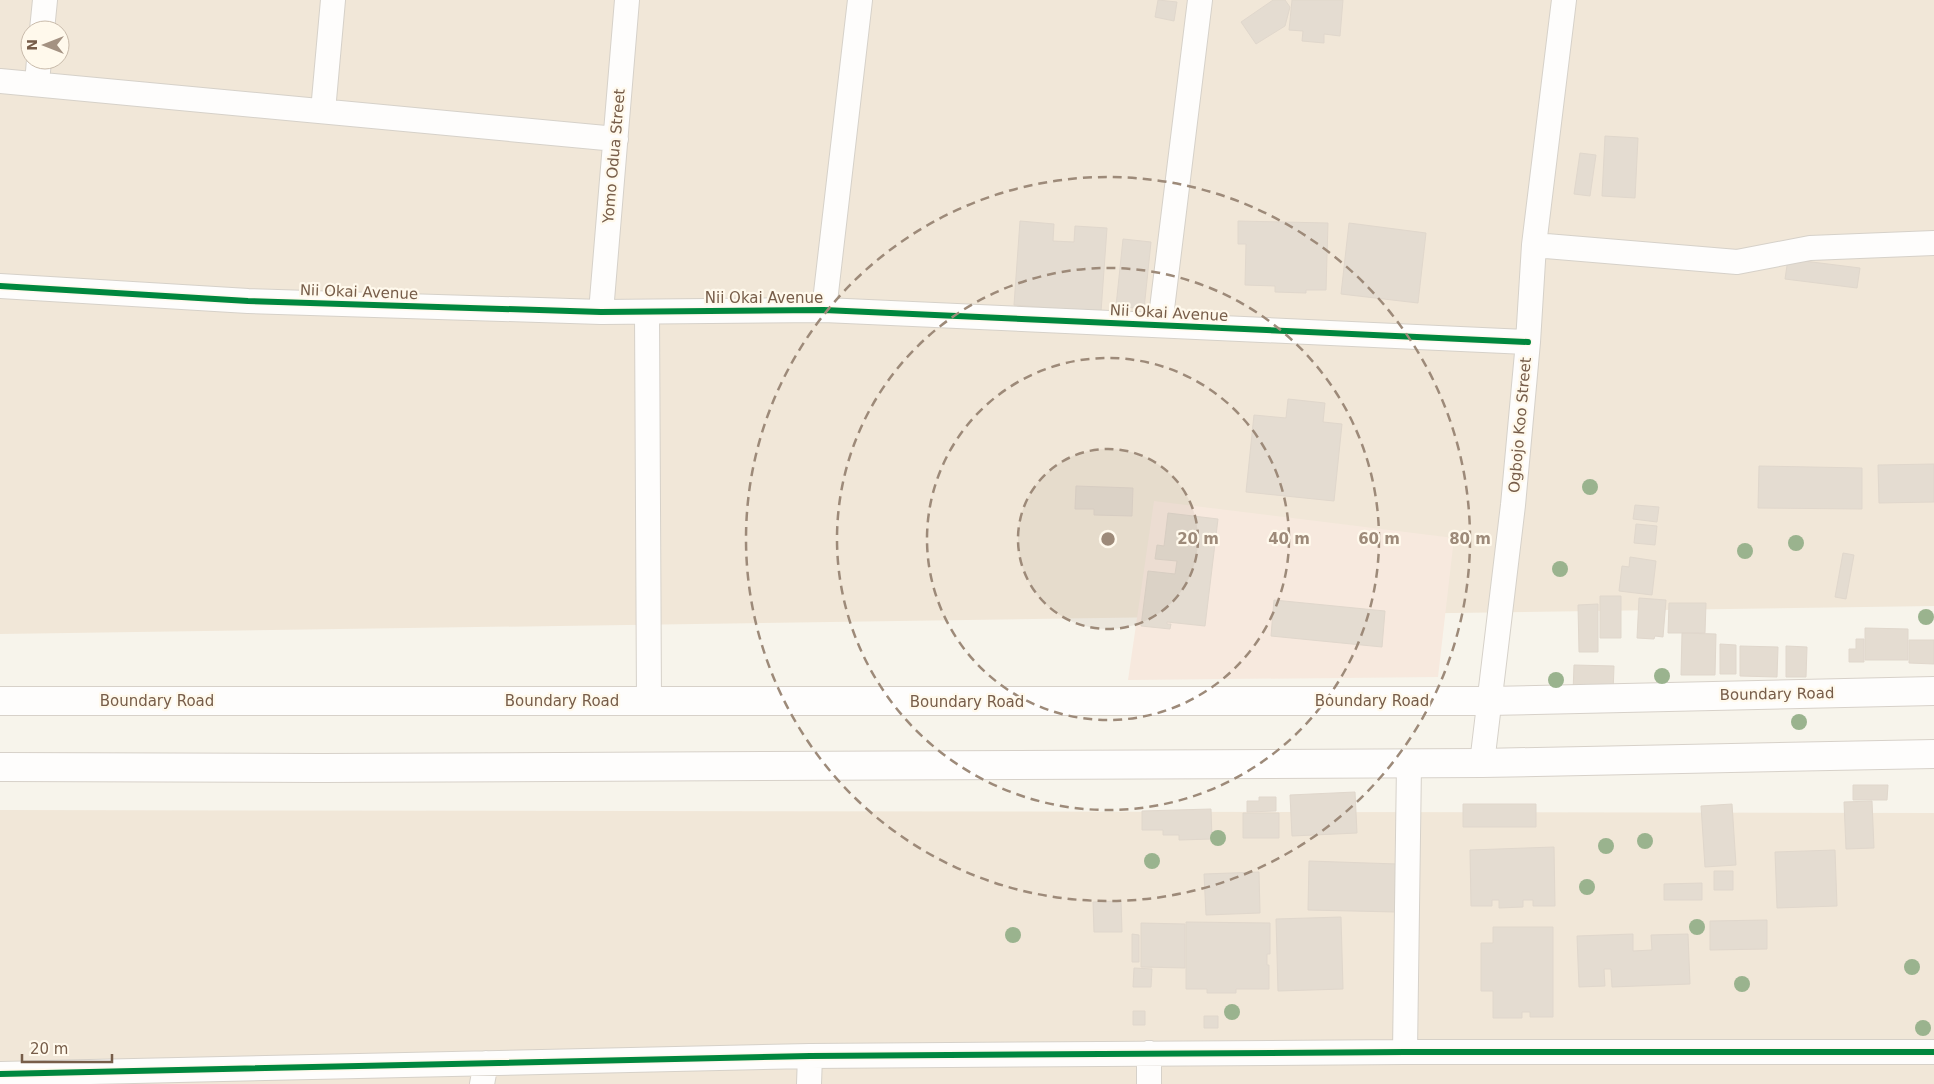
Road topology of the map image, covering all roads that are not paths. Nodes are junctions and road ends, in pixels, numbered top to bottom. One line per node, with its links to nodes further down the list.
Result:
1 (45, 0): 7 (street)
2 (333, 0): 10 (street)
3 (627, 0): 11 (street, Yomo Odua Street)
4 (860, 0): 15 (street)
5 (1200, 0): 18 (street)
6 (1564, 0): 13 (street, Ogbojo Koo Street)
7 (43, 20)
8 (38, 72): 9 (street); 10 (street)
9 (0, 81)
10 (323, 111): 11 (street)
11 (616, 139): 16 (street, Yomo Odua Street)
12 (1934, 243): 13 (street)
13 (1534, 244): 19 (street, Ogbojo Koo Street)
14 (0, 286): 16 (street, Nii Okai Avenue)
15 (824, 310): 17 (street, Nii Okai Avenue); 18 (street, Nii Okai Avenue)
16 (601, 312): 17 (street, Nii Okai Avenue)
17 (647, 312): 23 (street)
18 (1160, 325): 19 (street, Nii Okai Avenue)
19 (1528, 342): 22 (street, Ogbojo Koo Street)
20 (1934, 691): 22 (main road, Boundary Road)
21 (0, 701): 23 (main road, Boundary Road)
22 (1489, 701): 23 (main road, Boundary Road); 25 (street, Ogbojo Koo Street)
23 (649, 702)
24 (1934, 754): 25 (main road)
25 (1482, 763): 26 (main road)
26 (1409, 764): 27 (main road); 28 (street)
27 (0, 767)
28 (1406, 1052): 29 (street); 30 (street)
29 (1934, 1052)
30 (1149, 1053): 31 (street); 35 (street)
31 (810, 1056): 32 (street); 34 (street)
32 (484, 1073): 33 (street)
33 (0, 1074)
34 (809, 1084)
35 (1149, 1084)

